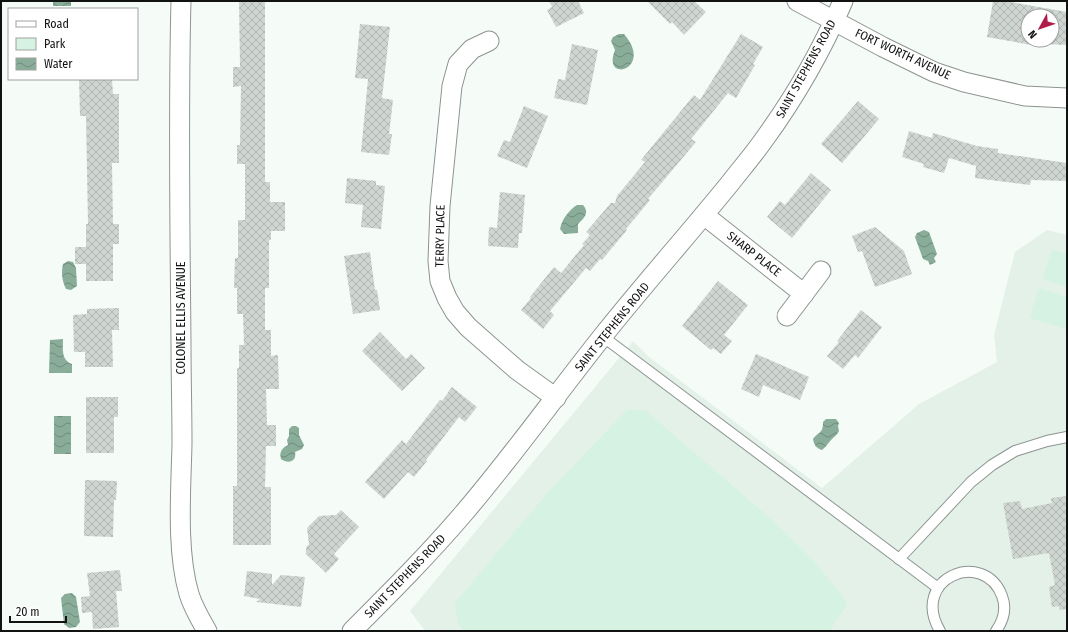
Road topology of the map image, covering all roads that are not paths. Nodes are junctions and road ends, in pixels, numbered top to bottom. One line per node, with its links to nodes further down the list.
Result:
1 (181, 1): 16 (street, COLONEL ELLIS AVENUE)
2 (797, 1): 4 (street, FORT WORTH AVENUE)
3 (843, 1): 4 (street, SAINT STEPHENS ROAD)
4 (834, 21): 6 (street, FORT WORTH AVENUE); 7 (street, SAINT STEPHENS ROAD)
5 (489, 41): 12 (street, TERRY PLACE)
6 (1067, 98)
7 (704, 215): 9 (street, SHARP PLACE); 11 (street, SAINT STEPHENS ROAD)
8 (821, 271): 9 (street)
9 (804, 294): 10 (street)
10 (787, 316)
11 (602, 336): 12 (street, SAINT STEPHENS ROAD); 14 (lane)
12 (556, 398): 17 (street, SAINT STEPHENS ROAD)
13 (1067, 437): 14 (lane)
14 (899, 559): 15 (lane)
15 (938, 588): 18 (lane); 19 (lane)
16 (207, 631)
17 (352, 631)
18 (940, 631)
19 (996, 631)

